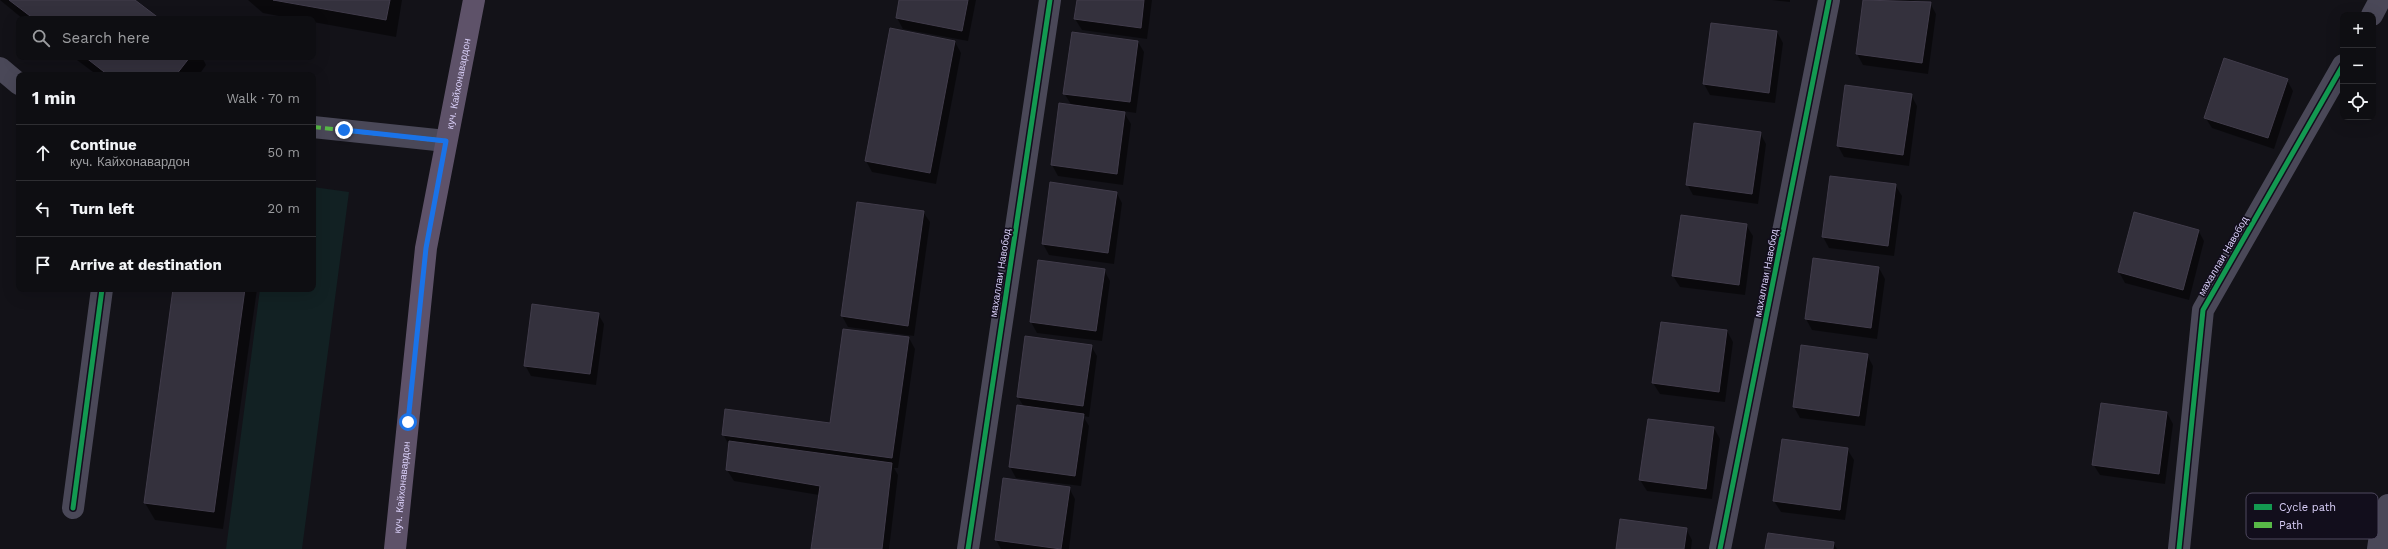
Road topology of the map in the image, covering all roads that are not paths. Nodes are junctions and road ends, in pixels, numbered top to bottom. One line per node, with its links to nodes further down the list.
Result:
1 (474, 0): 10 (main road, куч. Кайхонавардон)
2 (1050, 0): 15 (street, махаллаи Навобод)
3 (1829, 0): 16 (street, махаллаи Навобод)
4 (2380, 0): 5 (street)
5 (2374, 12)
6 (0, 68): 8 (street)
7 (2340, 70): 17 (street, махаллаи Навобод)
8 (16, 81)
9 (316, 127): 10 (street)
10 (446, 141): 14 (main road, куч. Кайхонавардон)
11 (102, 292): 13 (street)
12 (2388, 505): 18 (street)
13 (73, 508)
14 (395, 549)
15 (968, 549)
16 (1720, 549)
17 (2179, 549)
18 (2378, 549)

